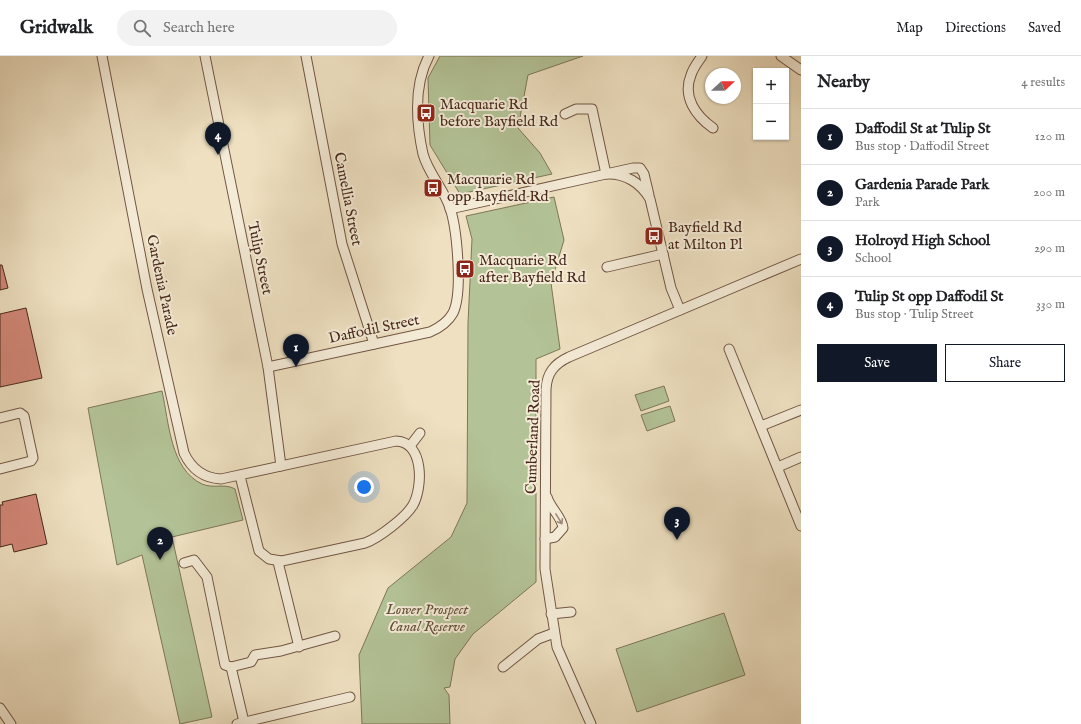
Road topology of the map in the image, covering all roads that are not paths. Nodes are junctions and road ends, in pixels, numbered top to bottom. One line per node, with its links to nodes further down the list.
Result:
1 (102, 56): 29 (street, Gardenia Parade)
2 (205, 56): 19 (street, Tulip Street)
3 (306, 56): 17 (street, Camellia Street)
4 (429, 56): 12 (street)
5 (702, 56): 9 (street)
6 (781, 56): 7 (street)
7 (801, 70)
8 (565, 114): 10 (street)
9 (713, 128)
10 (606, 174): 11 (street); 11 (street); 12 (street)
11 (652, 206): 13 (street)
12 (450, 209): 17 (street, Daffodil Street)
13 (663, 254): 15 (street); 16 (street)
14 (801, 259): 16 (street, Cumberland Road)
15 (607, 267)
16 (680, 310): 30 (street, Cumberland Road)
17 (374, 344): 19 (street, Daffodil Street)
18 (729, 349): 22 (street)
19 (268, 367): 26 (street, Tulip Street)
20 (801, 410): 22 (street)
21 (0, 418): 28 (street)
22 (761, 426): 27 (street)
23 (420, 433): 24 (street)
24 (410, 446): 26 (street, Gardenia Parade); 33 (street)
25 (801, 457): 27 (street)
26 (281, 466): 29 (street, Gardenia Parade)
27 (778, 467): 31 (street)
28 (0, 469)
29 (240, 476): 33 (street)
30 (545, 490): 32 (street, Cumberland Road); 32 (street, one-way to 32)
31 (801, 526)
32 (545, 539): 36 (street, Cumberland Road)
33 (278, 562): 39 (street)
34 (184, 563): 41 (street)
35 (571, 612): 36 (street)
36 (551, 614): 37 (street, Cumberland Road)
37 (554, 633): 40 (street); 46 (street, Cumberland Road)
38 (335, 636): 39 (street)
39 (299, 647): 41 (street)
40 (504, 667)
41 (231, 668): 44 (street)
42 (350, 697): 44 (street)
43 (0, 708): 45 (street)
44 (241, 723)
45 (11, 724)
46 (591, 724)

